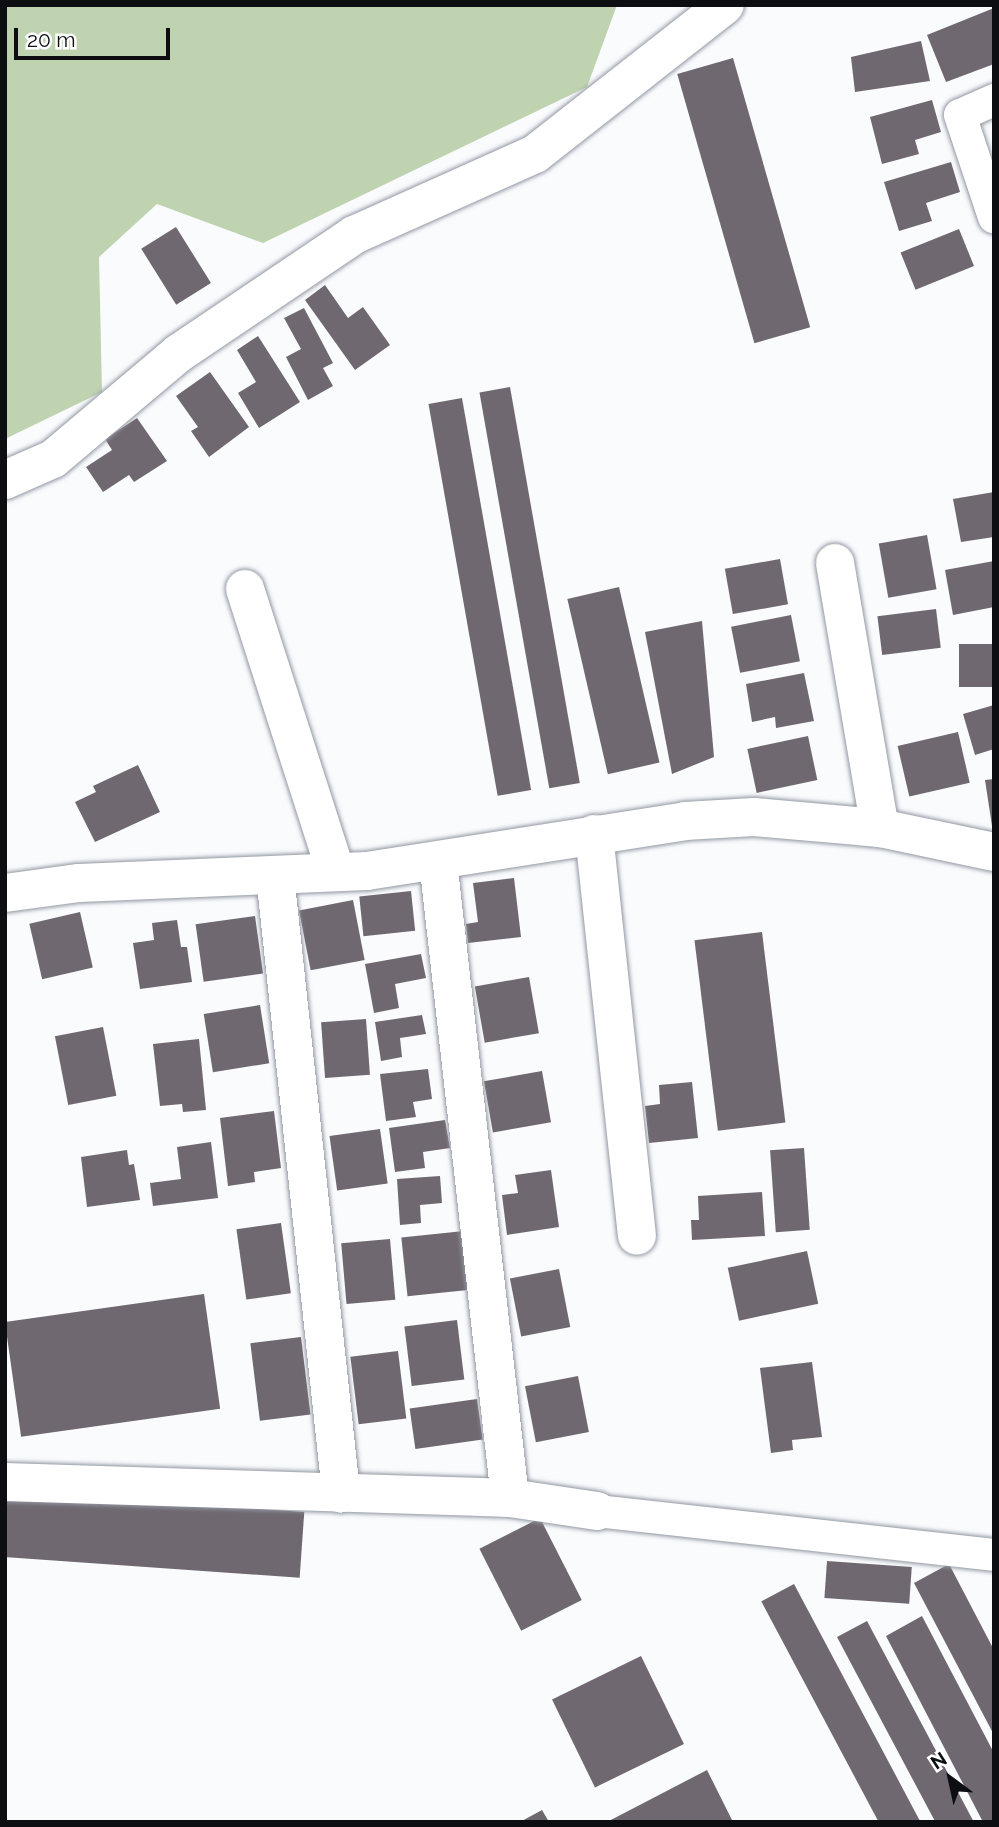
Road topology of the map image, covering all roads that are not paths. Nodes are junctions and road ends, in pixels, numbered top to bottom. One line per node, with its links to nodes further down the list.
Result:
1 (725, 5): 4 (street)
2 (994, 100): 3 (lane)
3 (994, 217)
4 (5, 480)
5 (835, 563): 7 (street)
6 (245, 589): 11 (street)
7 (880, 828): 8 (street); 9 (street)
8 (594, 834): 10 (street); 14 (street)
9 (994, 852)
10 (438, 861): 11 (street); 17 (street)
11 (336, 872): 12 (street)
12 (275, 875): 13 (street); 16 (street)
13 (5, 893)
14 (637, 1236)
15 (5, 1482): 16 (street)
16 (341, 1493): 17 (street)
17 (510, 1498): 18 (street)
18 (597, 1511): 19 (lane)
19 (994, 1555)

